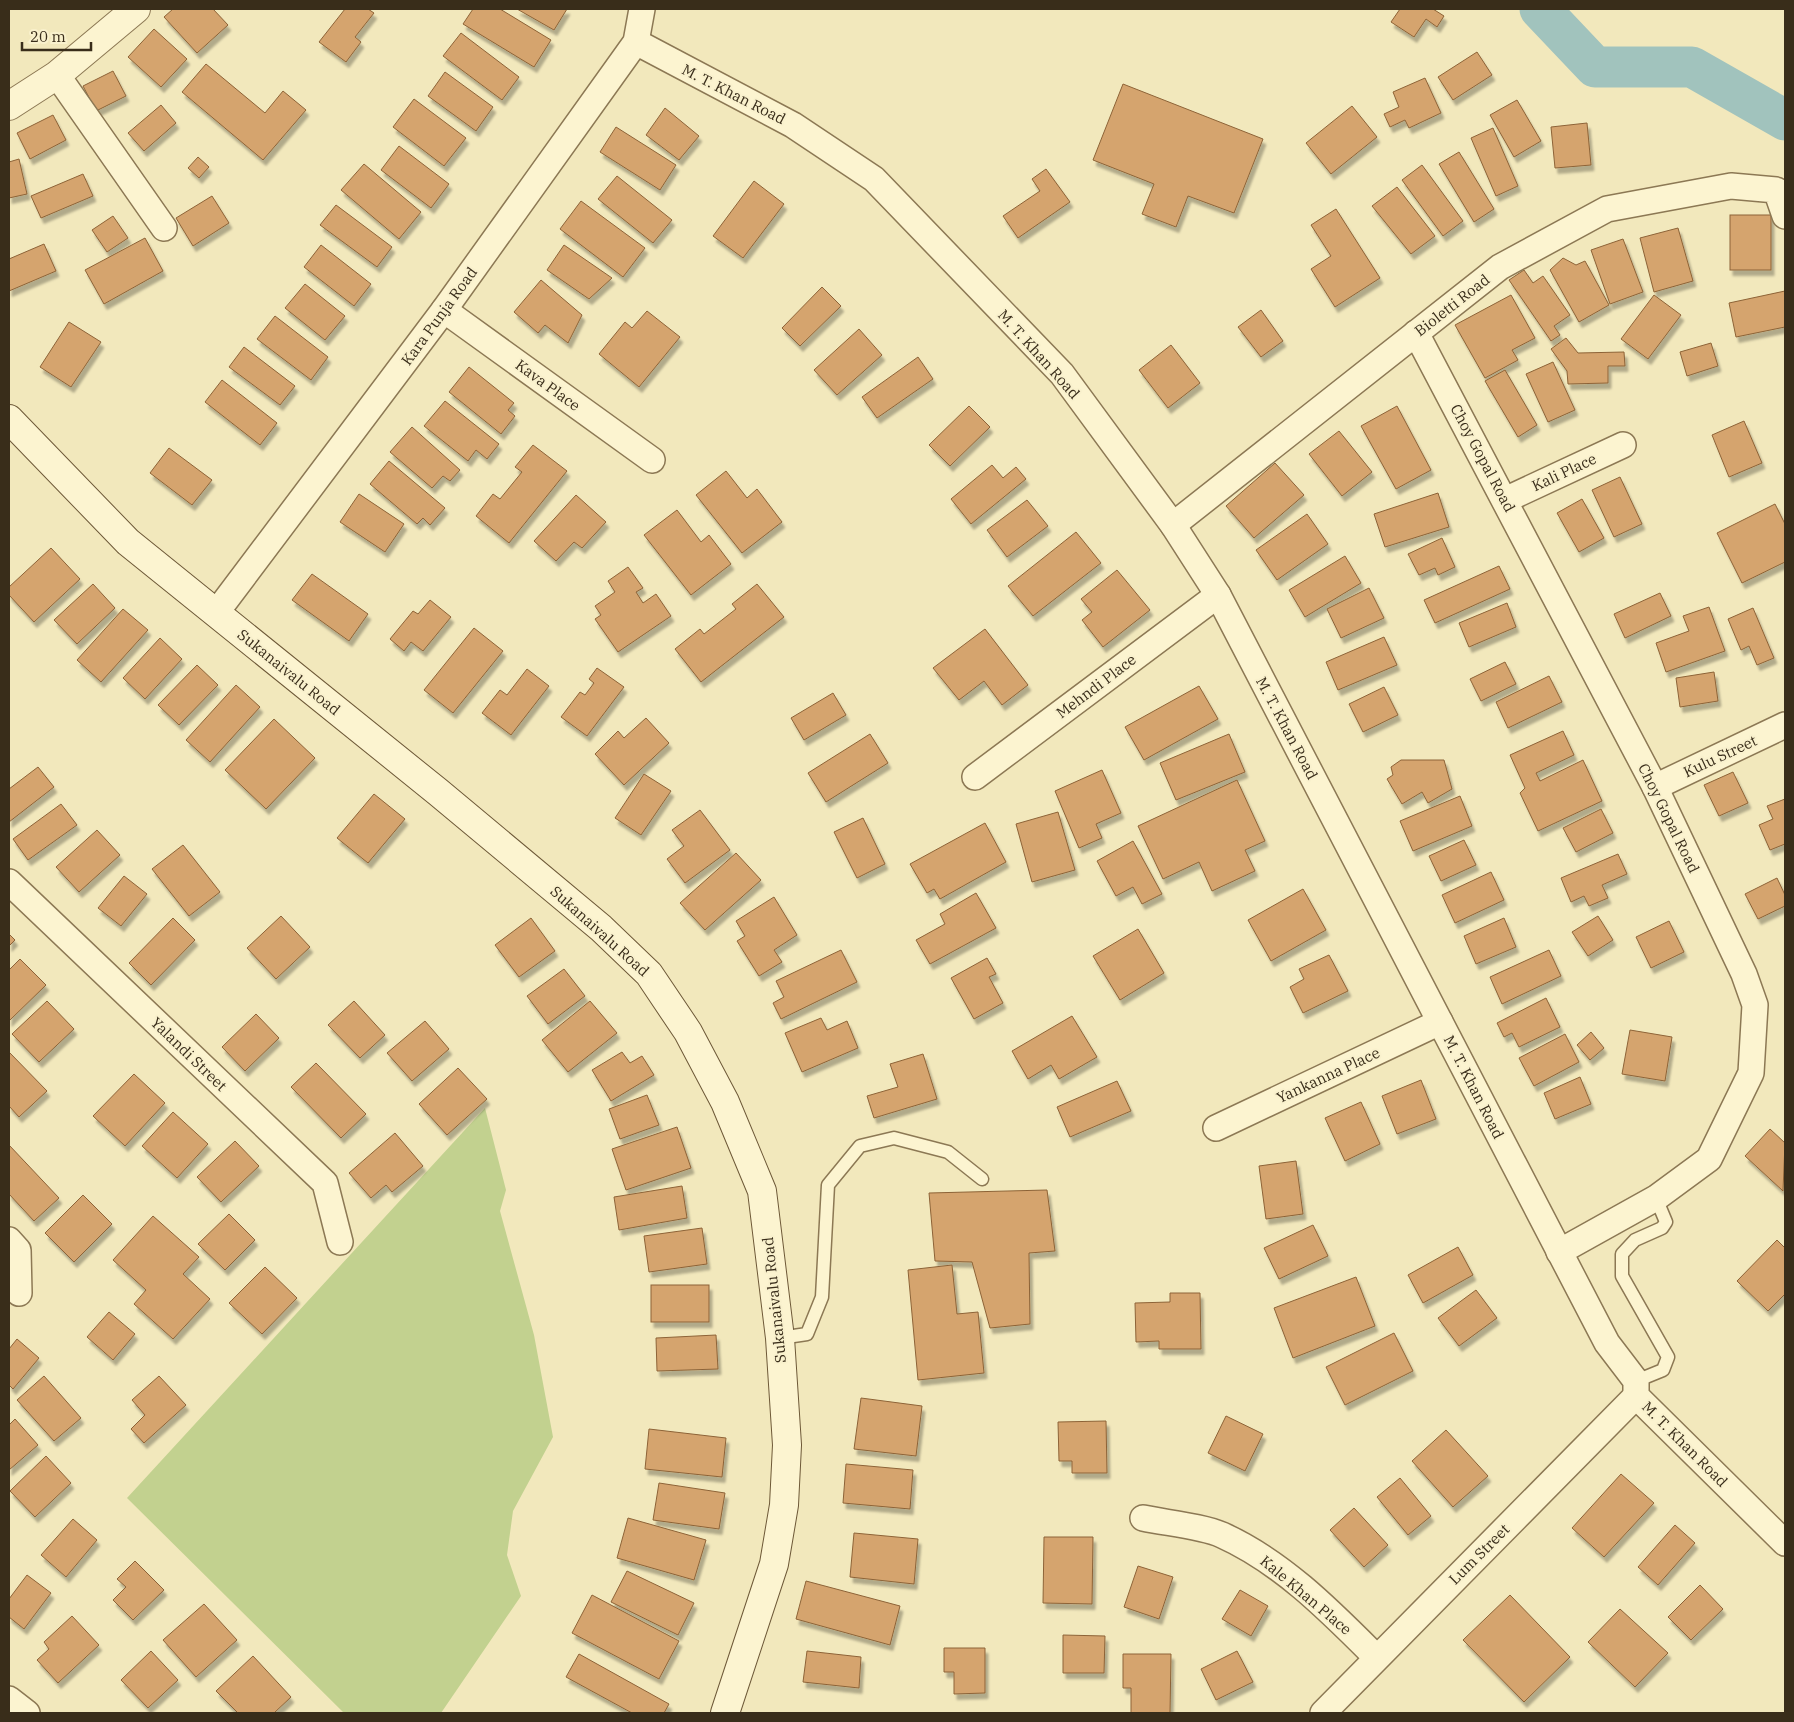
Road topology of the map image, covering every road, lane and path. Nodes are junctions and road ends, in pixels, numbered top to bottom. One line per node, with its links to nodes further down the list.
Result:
1 (136, 9): 4 (main road)
2 (642, 9): 3 (street, Kara Punja Road)
3 (636, 42): 8 (street, Kara Punja Road); 14 (street, M. T. Khan Road)
4 (57, 75): 5 (main road); 7 (street)
5 (9, 106)
6 (1785, 216): 9 (street, Bioletti Road)
7 (164, 228)
8 (444, 310): 12 (street, Kava Place); 16 (street, Kara Punja Road)
9 (1416, 333): 13 (street, Choy Gopal Road); 14 (street, Bioletti Road)
10 (9, 419): 16 (main road, Sukanaivalu Road)
11 (1623, 445): 13 (street, Kali Place)
12 (652, 460)
13 (1505, 500): 19 (street, Choy Gopal Road)
14 (1173, 525): 15 (street, M. T. Khan Road)
15 (1218, 595): 18 (street, Mehndi Place); 21 (street, M. T. Khan Road)
16 (216, 613): 29 (main road, Sukanaivalu Road)
17 (1785, 725): 19 (street, Kulu Street)
18 (975, 777)
19 (1655, 787): 24 (street, Choy Gopal Road)
20 (9, 882): 26 (street, Yalandi Street)
21 (1440, 1022): 22 (street, Yankanna Place); 27 (street, M. T. Khan Road)
22 (1216, 1128)
23 (982, 1179): 29 (lane)
24 (1656, 1198): 27 (street, Choy Gopal Road); 30 (lane)
25 (9, 1240): 28 (street)
26 (340, 1242)
27 (1559, 1252): 30 (street, M. T. Khan Road)
28 (19, 1293)
29 (780, 1338): 36 (main road, Sukanaivalu Road)
30 (1636, 1388): 32 (street, M. T. Khan Road); 33 (street, Lum Street)
31 (1143, 1518): 33 (street, Kale Khan Place)
32 (1785, 1543)
33 (1376, 1657): 37 (street, Lum Street)
34 (9, 1699): 35 (street)
35 (27, 1713)
36 (725, 1713)
37 (1323, 1713)

